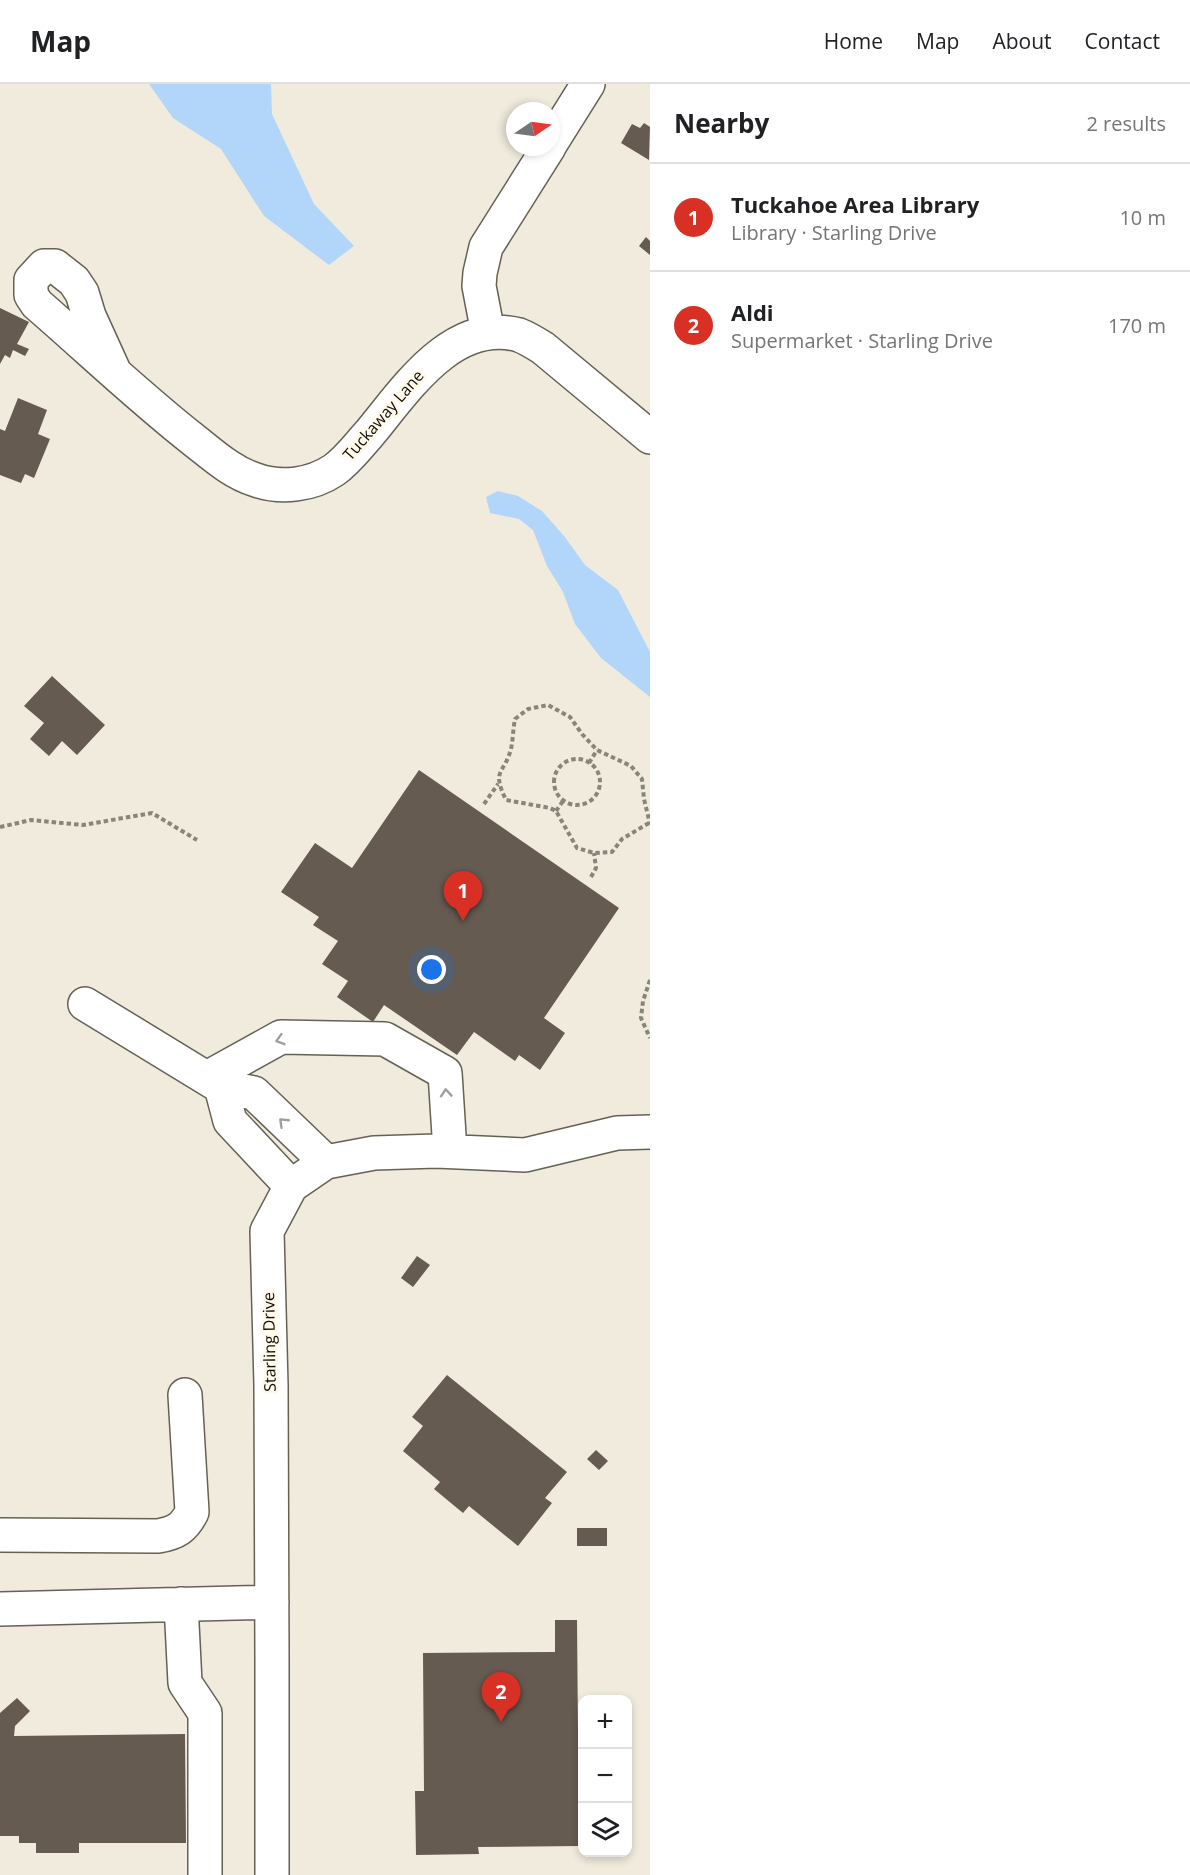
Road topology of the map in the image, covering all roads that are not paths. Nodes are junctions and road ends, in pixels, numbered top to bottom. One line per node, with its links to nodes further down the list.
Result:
1 (588, 84): 2 (street)
2 (560, 129)
3 (543, 156): 4 (street)
4 (488, 333): 5 (street, Tuckaway Lane); 6 (street, Tuckaway Lane)
5 (114, 371)
6 (650, 437)
7 (85, 1004): 8 (street)
8 (214, 1082): 10 (street, one-way to 8); 11 (street, one-way to 8); 12 (street)
9 (650, 1132): 10 (street, Starling Drive)
10 (450, 1151): 11 (street, Starling Drive)
11 (326, 1162): 12 (street, Starling Drive)
12 (291, 1186): 15 (street, Starling Drive)
13 (185, 1395): 14 (street)
14 (0, 1535)
15 (272, 1602): 16 (street); 19 (street, Starling Drive)
16 (181, 1604): 17 (street); 18 (street)
17 (0, 1609)
18 (205, 1875)
19 (272, 1875)

